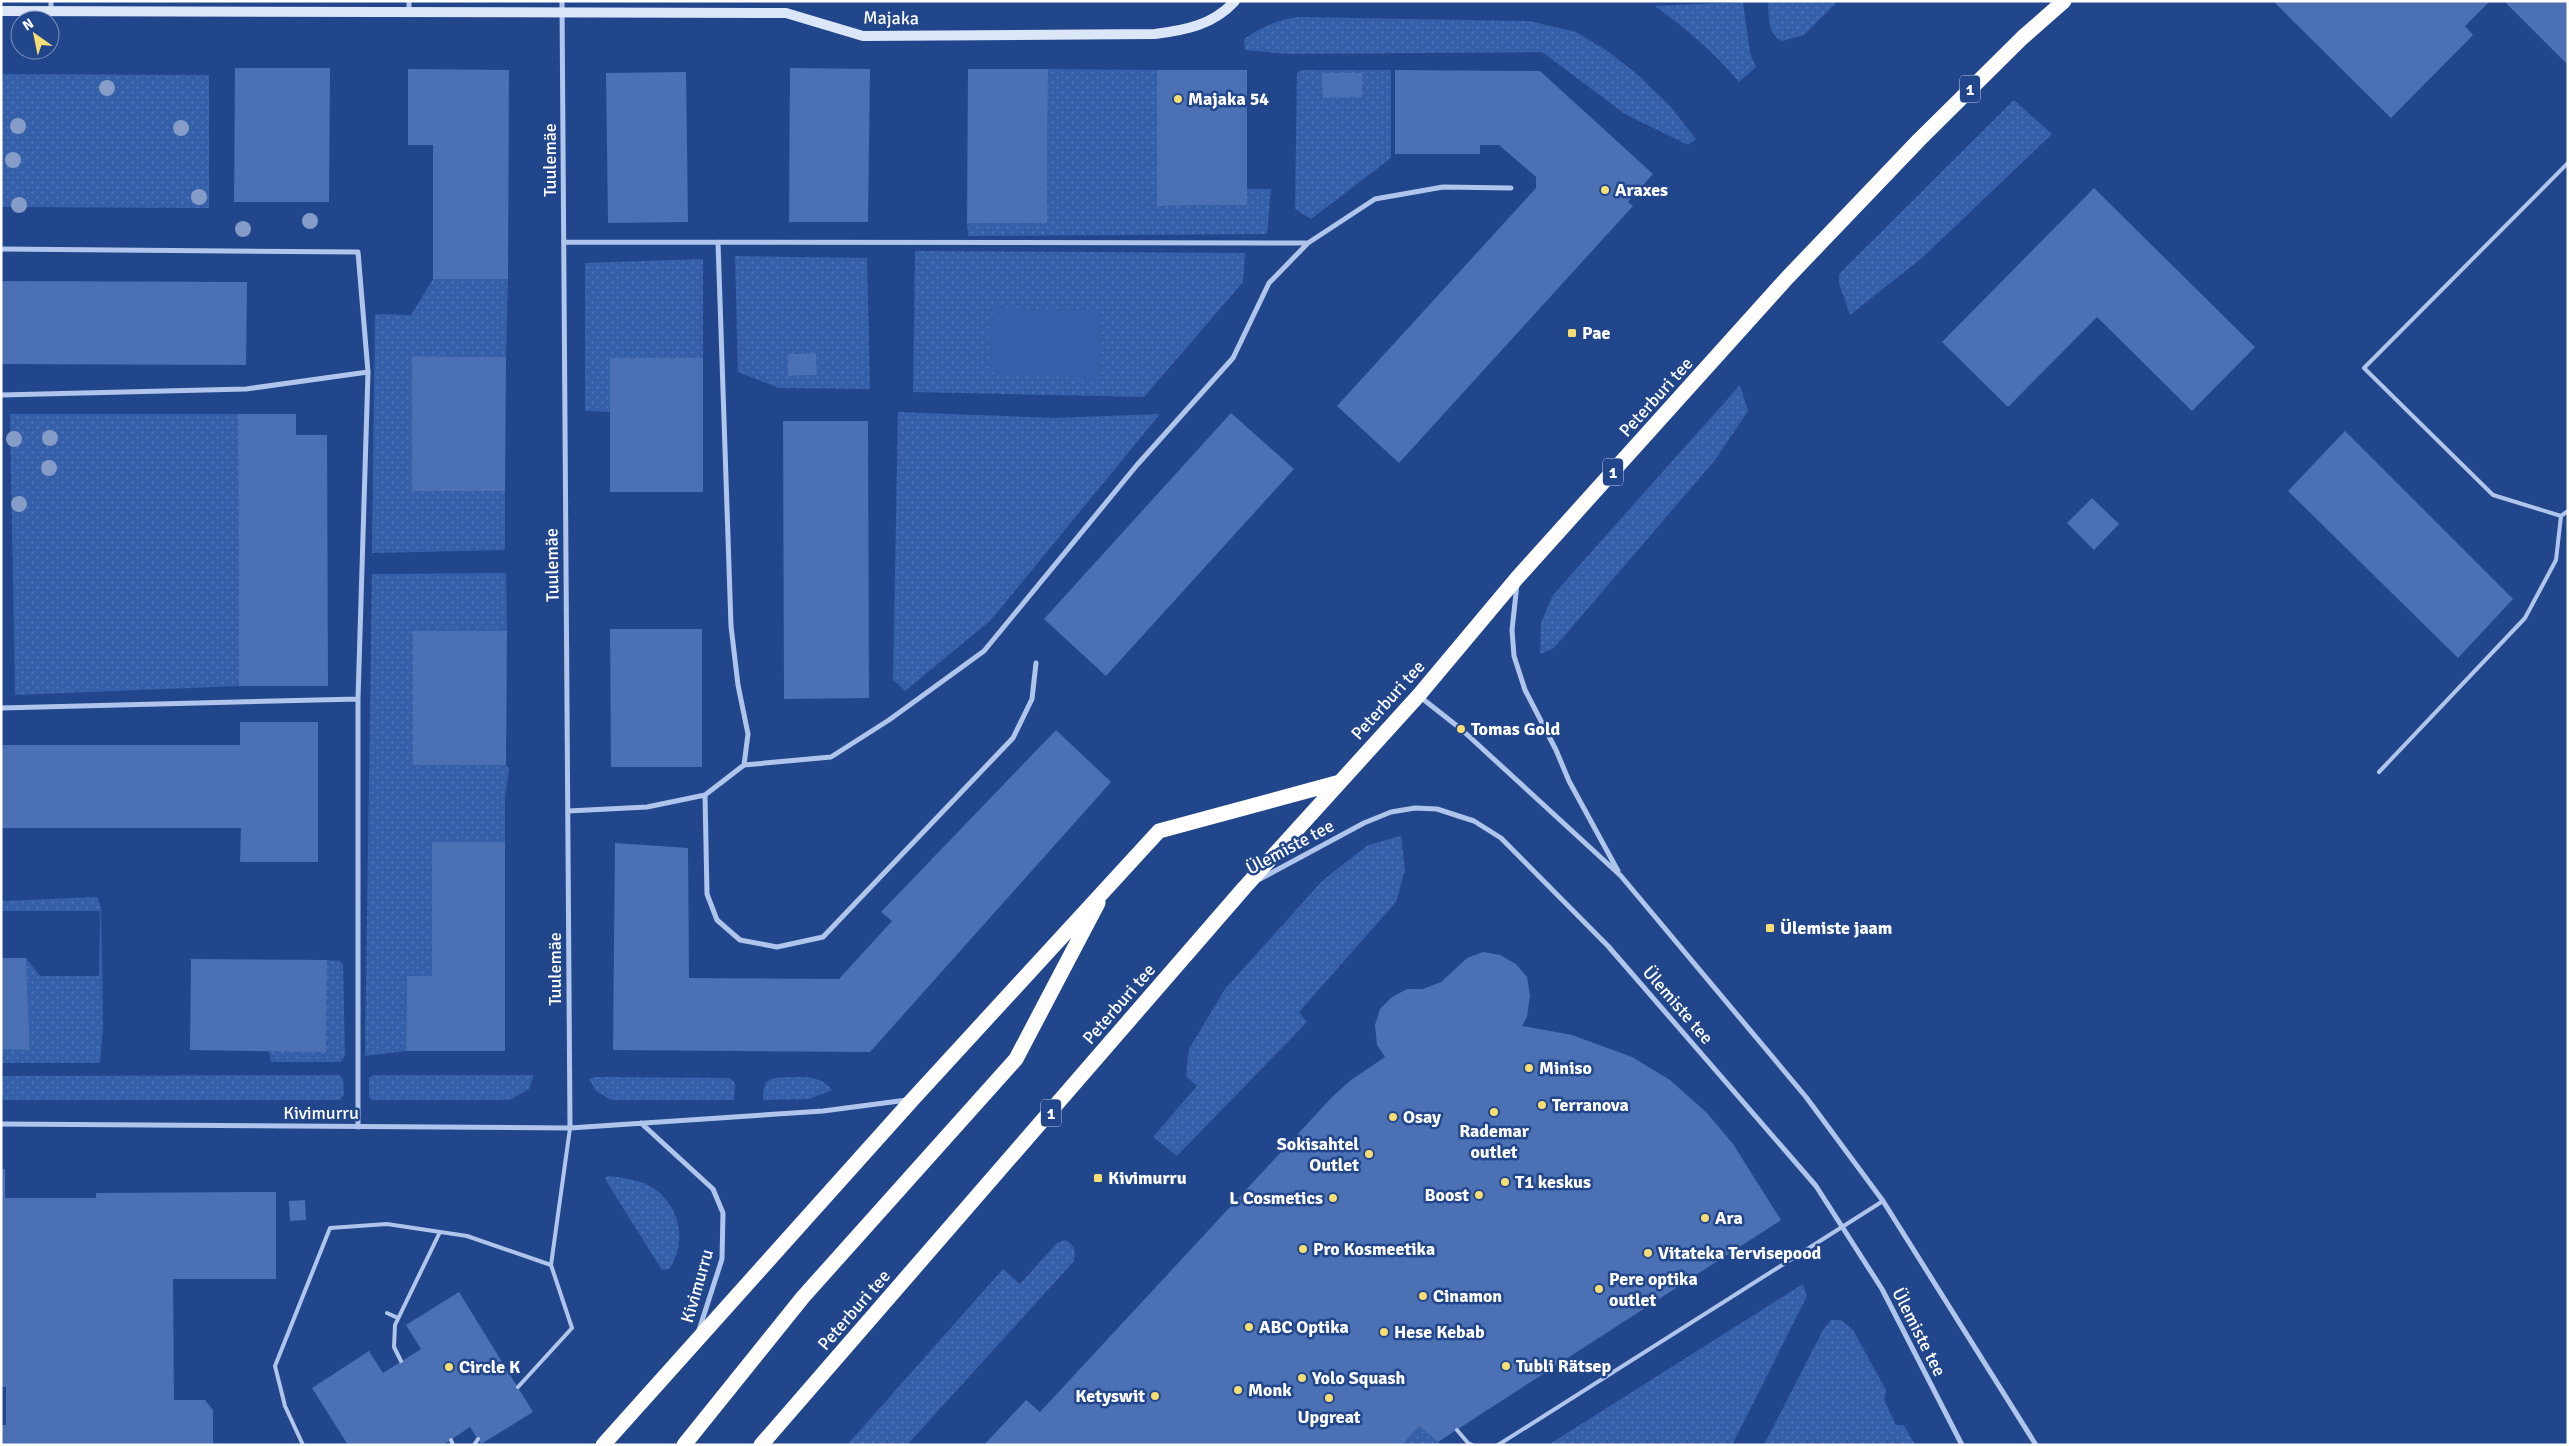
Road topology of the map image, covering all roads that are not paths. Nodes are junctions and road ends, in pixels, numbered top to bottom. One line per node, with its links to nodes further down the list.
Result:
1 (409, 1): 7 (street)
2 (562, 1): 8 (street, Tuulemäe)
3 (1235, 1): 8 (street, Majaka)
4 (2064, 1): 19 (highway, Peterburi tee / 1)
5 (52, 6): 6 (street, Majaka); 7 (street, Majaka)
6 (1, 11)
7 (409, 13): 8 (street, Majaka)
8 (562, 13): 11 (street, Tuulemäe)
9 (2568, 163): 18 (lane)
10 (1511, 188): 13 (street)
11 (564, 242): 12 (street); 28 (street, Tuulemäe)
12 (718, 242): 13 (street); 24 (street)
13 (1308, 243): 24 (street)
14 (1, 249): 15 (street)
15 (368, 372): 16 (street); 22 (street)
16 (1, 395)
17 (2568, 511): 18 (lane)
18 (2561, 516): 25 (lane)
19 (1517, 578): 21 (highway, Peterburi tee / 1); 29 (street, Ülemiste tee)
20 (1036, 663): 27 (street)
21 (1419, 696): 26 (highway, Peterburi tee / 1); 29 (street, Ülemiste tee)
22 (358, 699): 23 (street); 35 (street)
23 (1, 708)
24 (744, 765): 27 (street)
25 (2379, 772)
26 (1340, 782): 30 (highway); 31 (highway, Peterburi tee / 1)
27 (705, 795): 28 (street)
28 (568, 811): 36 (street, Tuulemäe)
29 (1621, 876): 37 (street, Ülemiste tee)
30 (1108, 884): 32 (highway); 53 (highway)
31 (1244, 888): 38 (street, Ülemiste tee); 54 (highway, Peterburi tee / 1)
32 (913, 1099): 33 (street, Kivimurru); 43 (highway)
33 (641, 1123): 36 (street, Kivimurru); 43 (street, Kivimurru)
34 (1, 1124): 35 (street, Kivimurru)
35 (358, 1126): 36 (street, Kivimurru)
36 (570, 1128): 40 (lane)
37 (1883, 1201): 38 (lane); 58 (street, Ülemiste tee)
38 (1844, 1226): 56 (lane); 57 (street, Ülemiste tee)
39 (440, 1232): 40 (lane); 42 (lane); 49 (lane)
40 (551, 1265): 45 (lane)
41 (387, 1313): 42 (lane)
42 (398, 1318): 44 (lane)
43 (696, 1340): 52 (highway)
44 (401, 1362)
45 (518, 1387)
46 (1457, 1430): 55 (lane)
47 (478, 1439): 51 (lane)
48 (450, 1440): 50 (lane)
49 (303, 1445)
50 (453, 1445)
51 (474, 1445)
52 (603, 1445)
53 (684, 1445)
54 (761, 1445)
55 (1472, 1445)
56 (1498, 1445)
57 (1962, 1445)
58 (2036, 1445)

